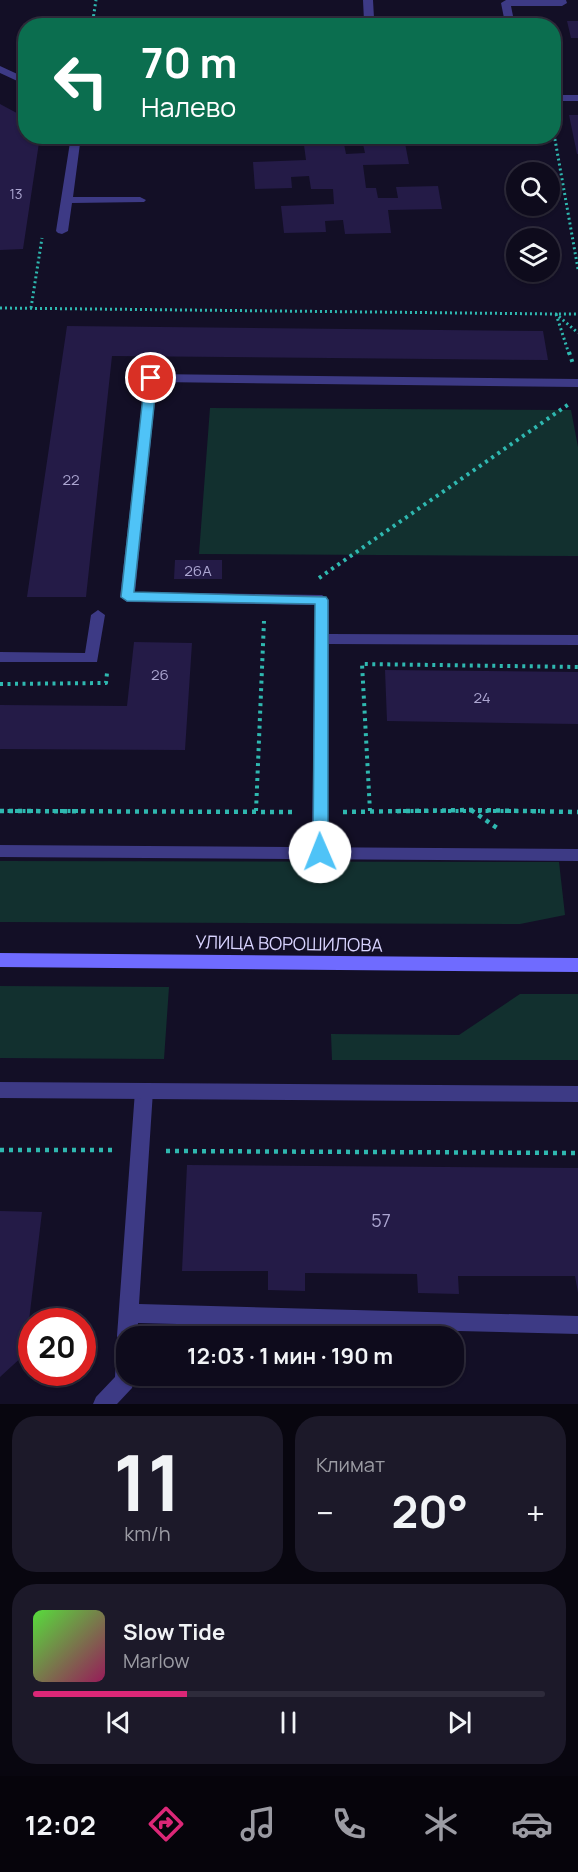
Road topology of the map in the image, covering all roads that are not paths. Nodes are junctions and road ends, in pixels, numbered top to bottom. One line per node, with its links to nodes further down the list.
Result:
1 (368, 0): 3 (street)
2 (561, 0): 4 (street)
3 (369, 18)
4 (508, 18)
5 (0, 69): 6 (street)
6 (18, 78)
7 (561, 98): 8 (street)
8 (578, 98)
9 (75, 144): 10 (street)
10 (67, 200): 11 (street); 12 (street)
11 (140, 200)
12 (62, 231)
13 (578, 383): 15 (street)
14 (98, 615): 17 (street)
15 (321, 639): 16 (street); 19 (street)
16 (578, 640)
17 (0, 657)
18 (0, 851): 19 (street)
19 (320, 852): 20 (street)
20 (578, 855)
21 (0, 960): 22 (main road, УЛИЦА ВОРОШИЛОВА)
22 (578, 965)
23 (0, 1090): 24 (street)
24 (144, 1091): 25 (street); 26 (street)
25 (578, 1094)
26 (129, 1314): 27 (street); 28 (street)
27 (578, 1325)
28 (128, 1326)
29 (120, 1386): 30 (street)
30 (103, 1404)

